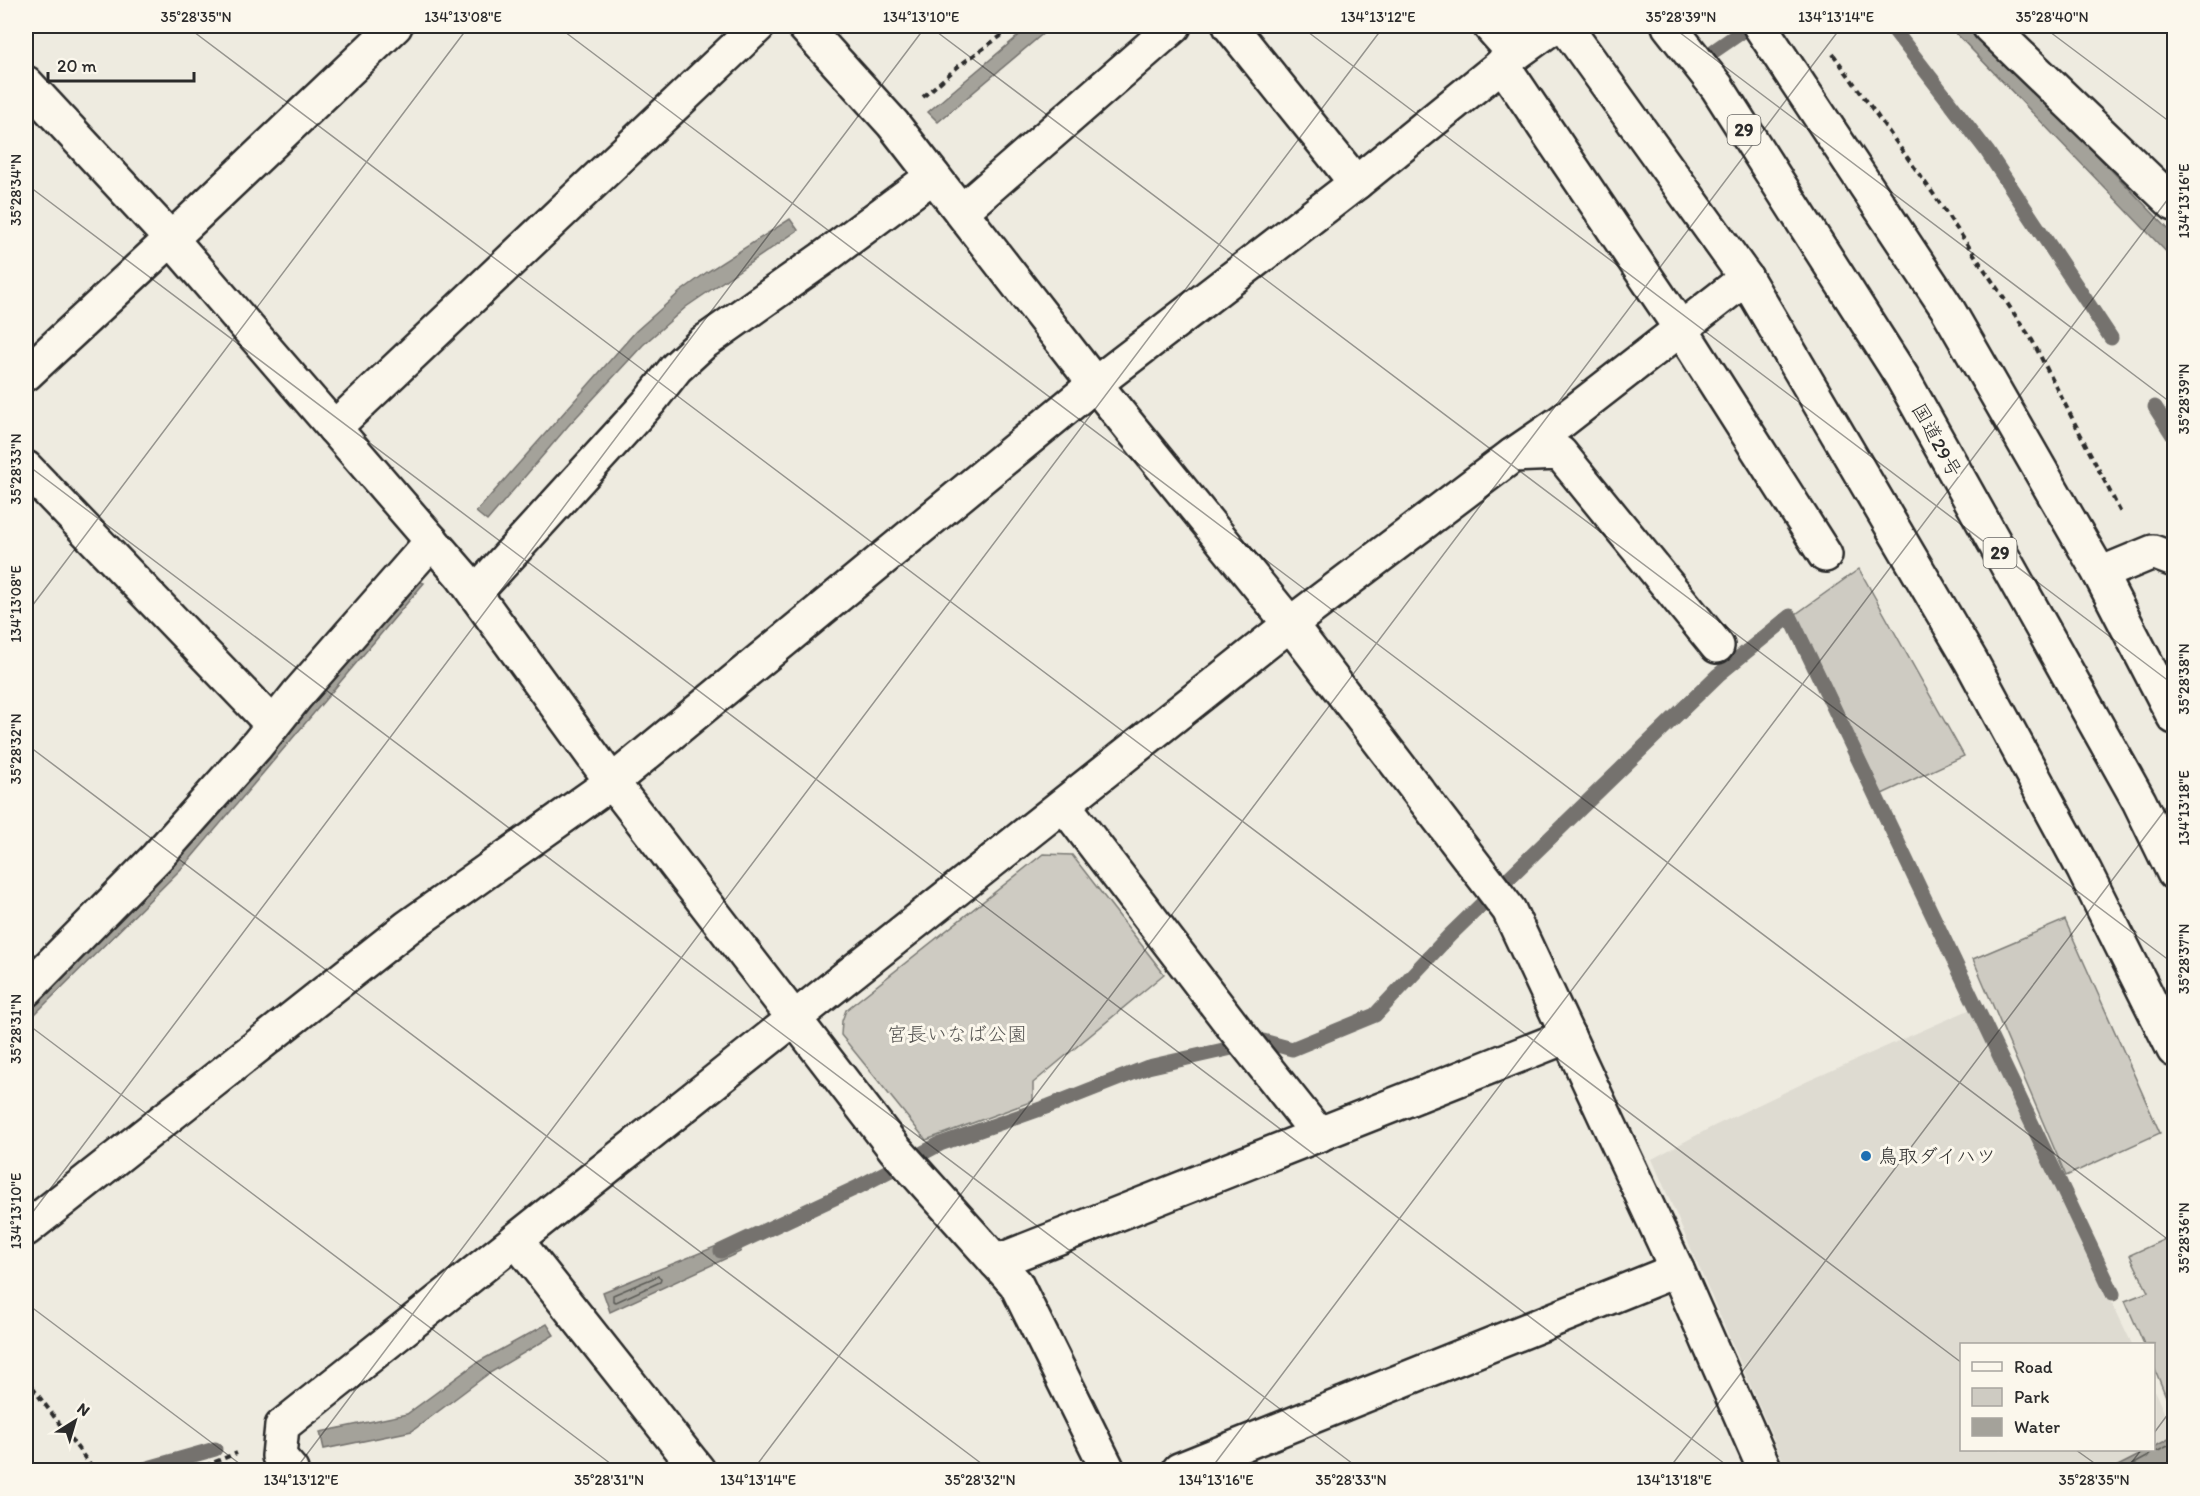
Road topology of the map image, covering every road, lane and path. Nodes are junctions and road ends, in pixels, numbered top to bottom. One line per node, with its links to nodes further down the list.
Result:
1 (395, 26): 21 (main road)
2 (758, 26): 26 (main road)
3 (804, 26): 16 (main road)
4 (1015, 26): 16 (path)
5 (1174, 26): 20 (main road)
6 (1230, 26): 18 (main road)
7 (1490, 26): 14 (main road)
8 (1554, 26): 14 (main road)
9 (1565, 26): 22 (main road)
10 (1669, 26): 41 (main road, 国道29号 / 29)
11 (1760, 26): 33 (main road)
12 (1989, 26): 19 (main road)
13 (1832, 53): 29 (path)
14 (1509, 59): 18 (main road); 23 (main road)
15 (26, 83): 21 (main road)
16 (893, 124): 17 (main road)
17 (933, 176): 20 (main road); 34 (main road)
18 (1356, 183): 25 (main road)
19 (2175, 204)
20 (962, 211): 25 (main road)
21 (171, 239): 24 (main road); 26 (main road)
22 (1746, 278): 23 (main road); 45 (main road)
23 (1681, 329): 27 (main road); 31 (main road)
24 (26, 374)
25 (1095, 384): 35 (main road); 39 (main road)
26 (334, 428): 30 (main road)
27 (1513, 455): 35 (main road); 36 (main road)
28 (26, 468): 38 (main road)
29 (2122, 515)
30 (432, 541): 34 (main road); 38 (main road)
31 (1825, 555)
32 (2175, 560): 33 (main road)
33 (2100, 574): 37 (main road)
34 (476, 593): 39 (main road)
35 (1290, 624): 40 (main road); 44 (main road)
36 (1717, 646)
37 (2175, 717)
38 (273, 725): 42 (main road)
39 (612, 782): 43 (main road); 47 (main road)
40 (1064, 804): 43 (main road); 46 (main road)
41 (2175, 873)
42 (26, 990)
43 (794, 1018): 48 (main road); 49 (main road)
44 (1568, 1036): 46 (main road); 50 (main road)
45 (2175, 1050)
46 (1319, 1135): 49 (main road)
47 (26, 1229)
48 (516, 1240): 53 (main road); 54 (main road)
49 (996, 1262): 55 (main road)
50 (1677, 1270): 56 (main road); 57 (main road)
51 (26, 1379): 52 (path)
52 (94, 1470)
53 (291, 1470)
54 (698, 1470)
55 (1108, 1470)
56 (1179, 1470)
57 (1765, 1470)

